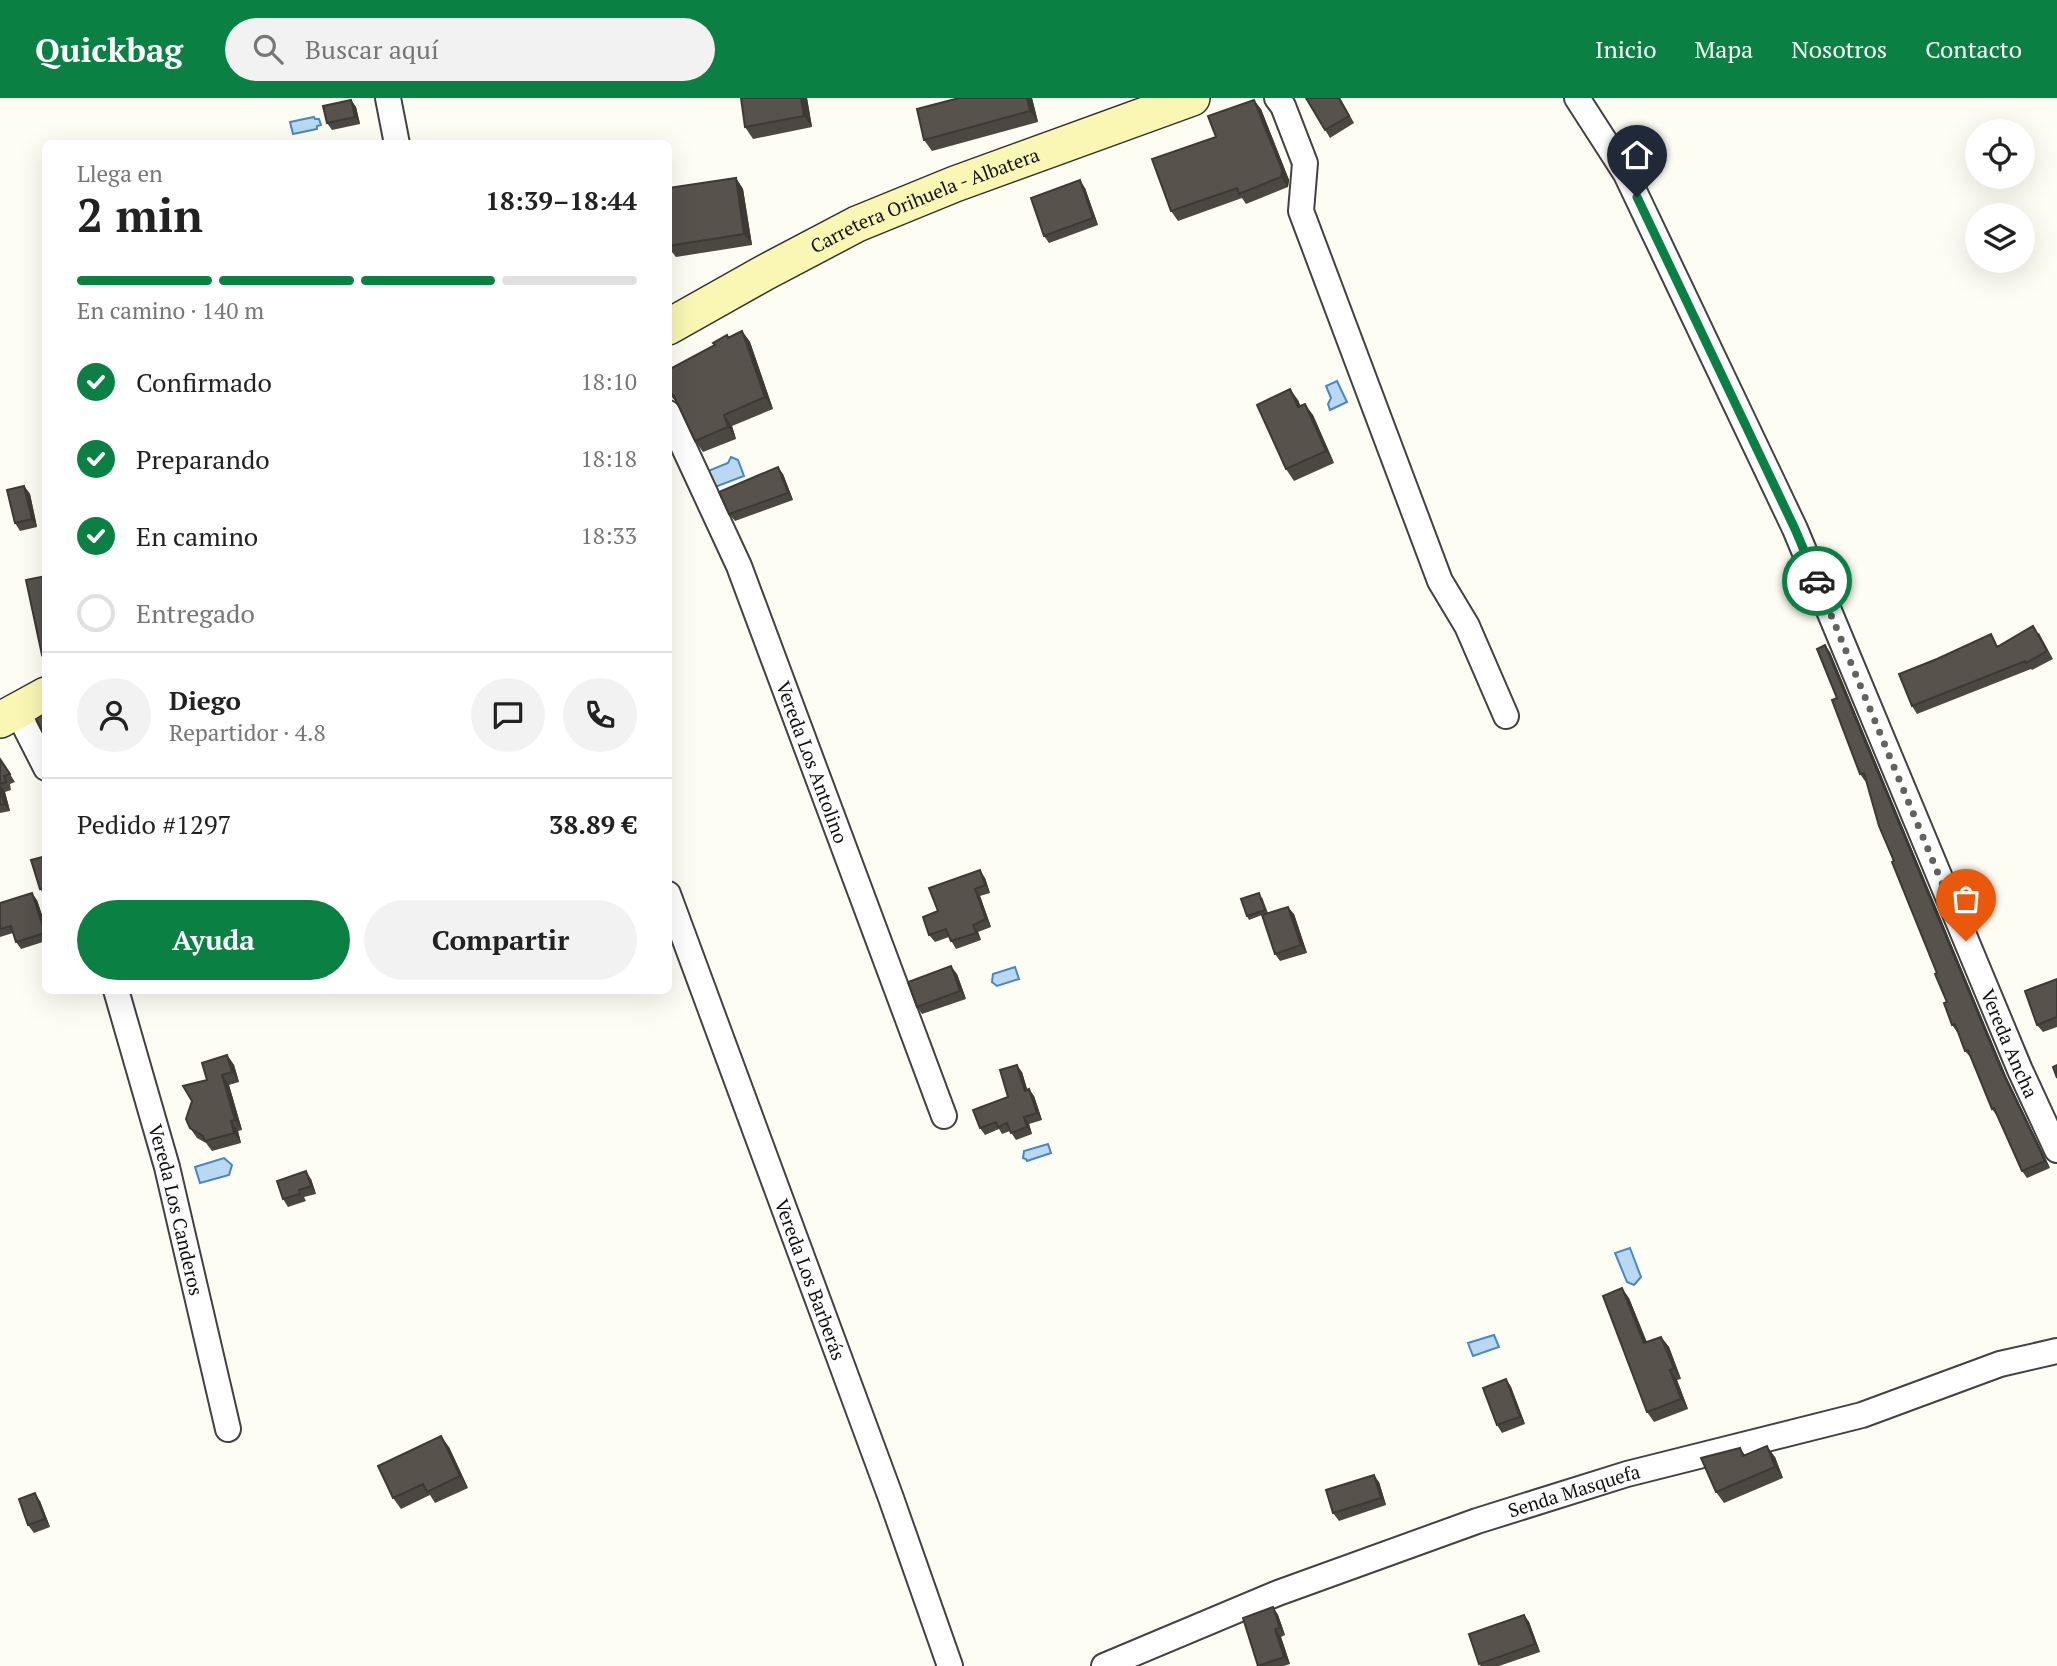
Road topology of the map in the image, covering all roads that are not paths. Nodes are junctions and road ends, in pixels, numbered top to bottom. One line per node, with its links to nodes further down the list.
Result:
1 (388, 98): 5 (street)
2 (1192, 98): 6 (main road, Carretera Orihuela - Albatera)
3 (1277, 98): 9 (street)
4 (1577, 98): 14 (street, Vereda Ancha)
5 (396, 140)
6 (672, 325)
7 (672, 422): 13 (street, Vereda Los Antolino)
8 (21, 709): 10 (street)
9 (1506, 716)
10 (42, 759)
11 (672, 905): 17 (street, Vereda Los Barberás)
12 (117, 994): 16 (street, Vereda Los Canderos)
13 (944, 1116)
14 (2057, 1150)
15 (2057, 1351): 18 (street, Senda Masquefa)
16 (228, 1429)
17 (950, 1666)
18 (1104, 1666)

